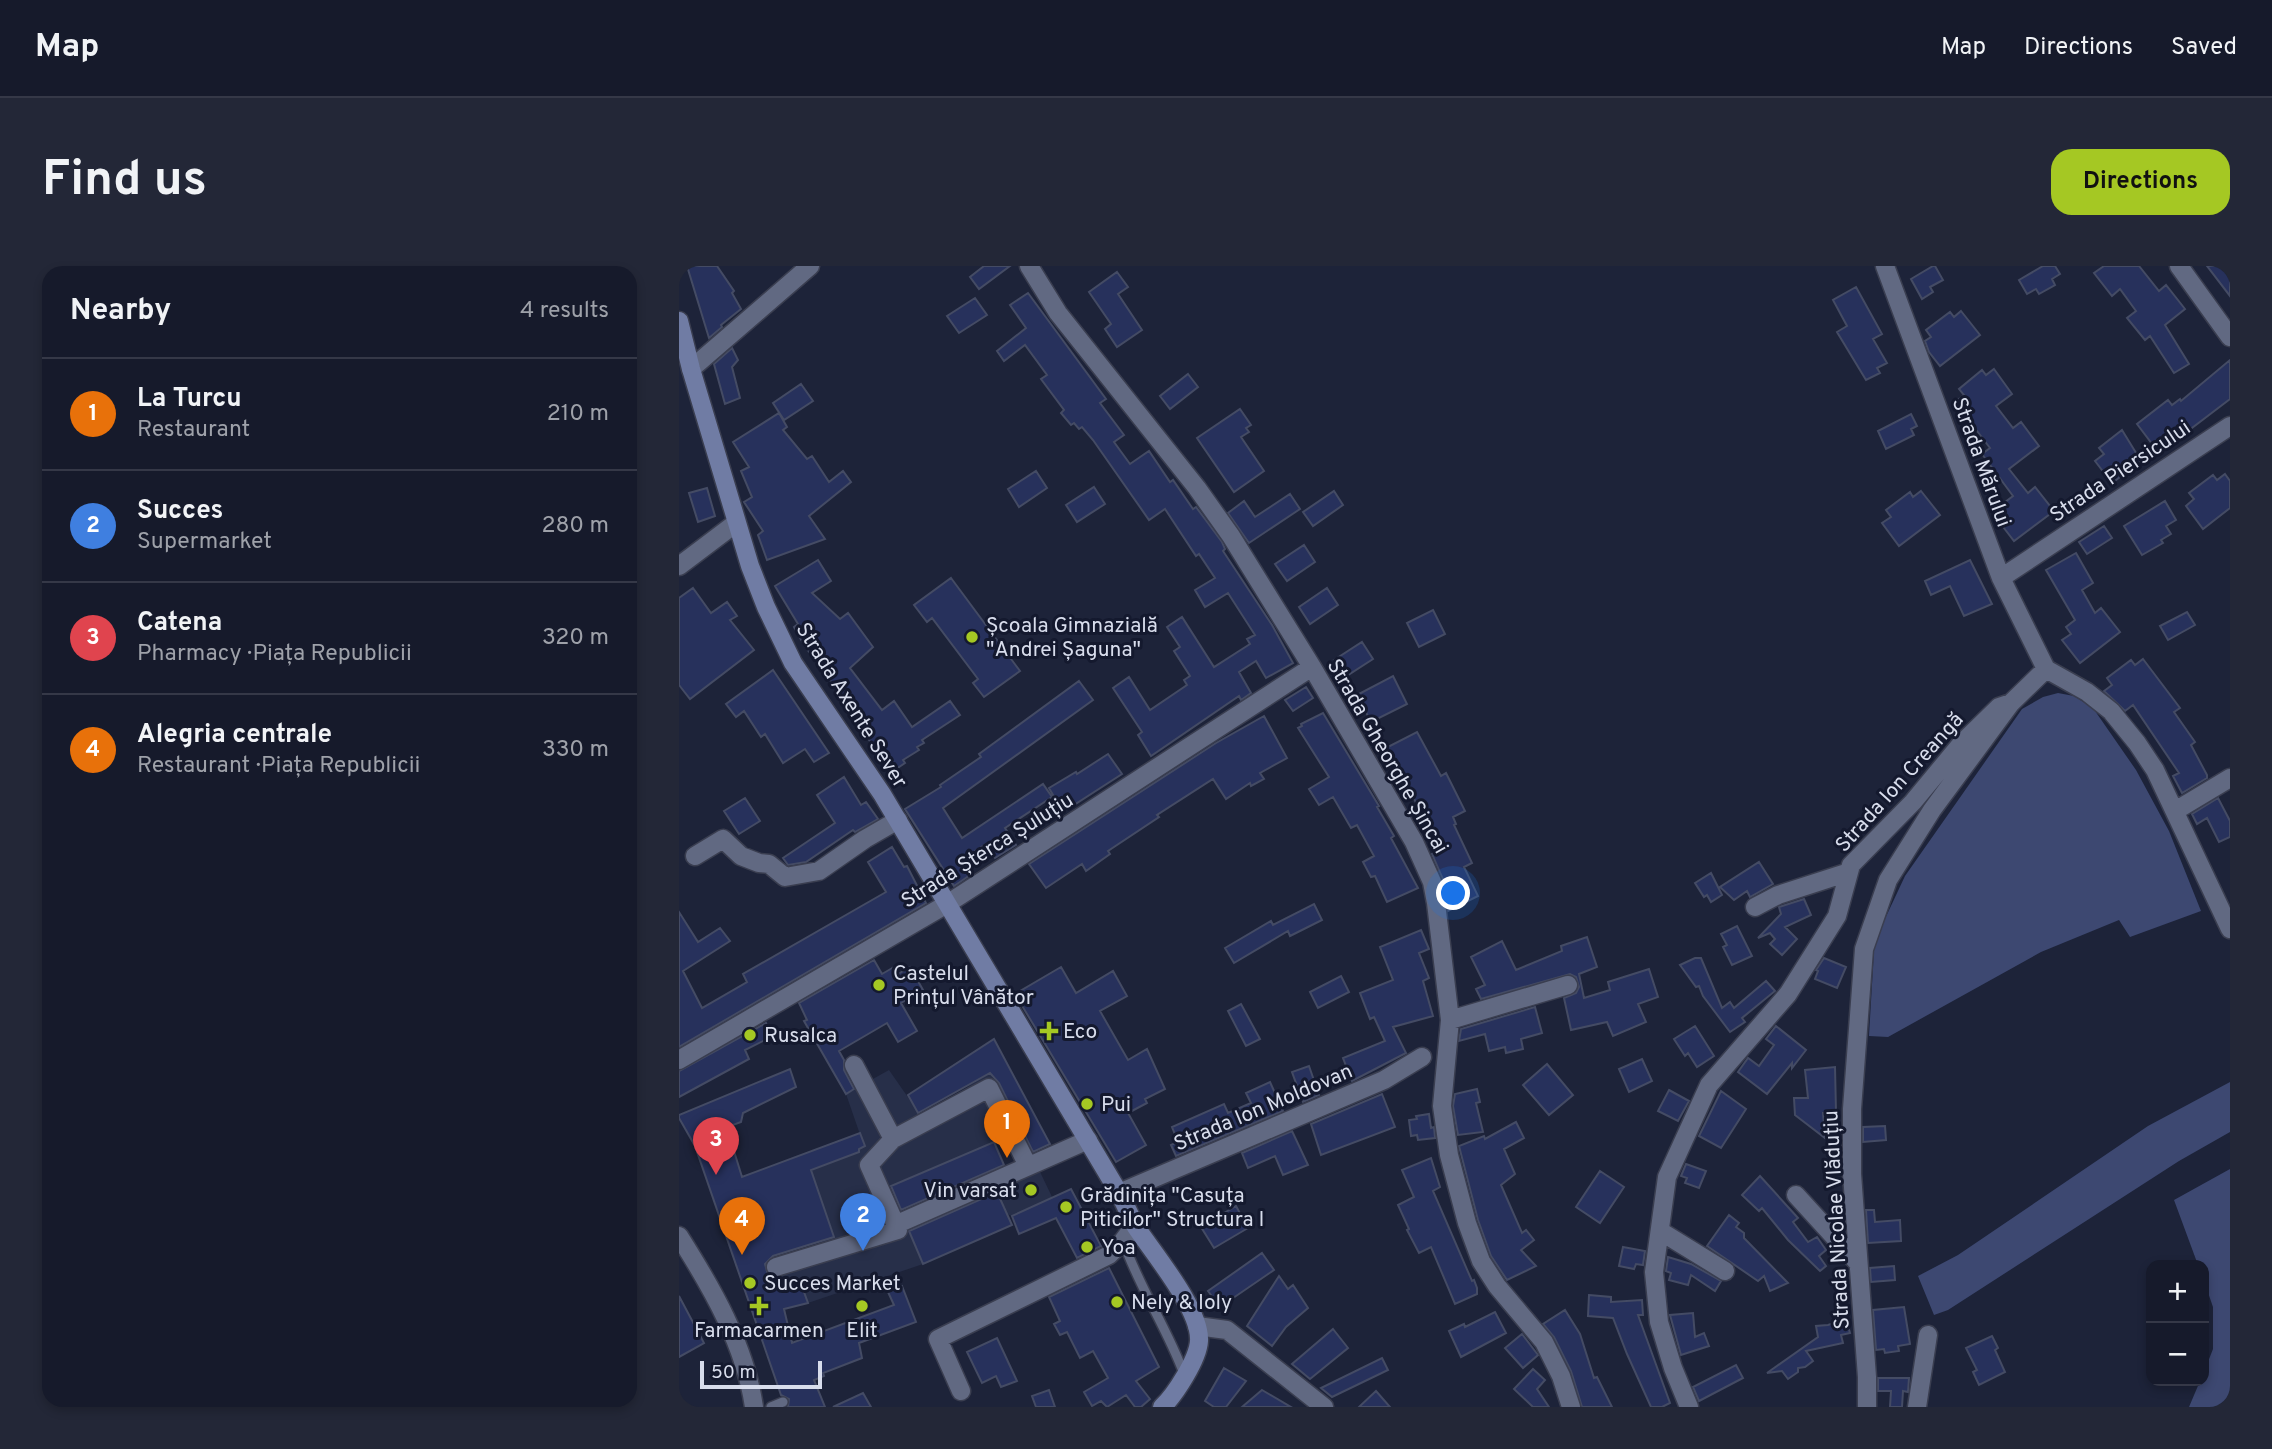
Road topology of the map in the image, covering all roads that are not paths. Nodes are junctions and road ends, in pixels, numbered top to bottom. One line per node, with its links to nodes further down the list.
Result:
1 (810, 266): 7 (street)
2 (1029, 266): 12 (street, Strada Gheorghe Șincai)
3 (1885, 266): 11 (street, Strada Mărului)
4 (2179, 266): 6 (street)
5 (679, 321): 7 (main road, Strada Axente Sever)
6 (2230, 337)
7 (691, 369): 9 (main road, Strada Axente Sever)
8 (2230, 426): 11 (street, Strada Piersicului)
9 (736, 523): 10 (street); 17 (main road, Strada Axente Sever)
10 (679, 566)
11 (2001, 578): 13 (street, Strada Mărului)
12 (1312, 667): 20 (street, Strada Șterca Șuluțiu); 24 (street, Strada Gheorghe Șincai)
13 (2046, 669): 14 (street, Strada Nicolae Vlăduțiu); 16 (street)
14 (2011, 703): 19 (street, Strada Ion Creangă); 38 (street, Strada Nicolae Vlăduțiu)
15 (2230, 778): 16 (street)
16 (2175, 811): 22 (street)
17 (898, 820): 18 (street); 20 (main road, Strada Axente Sever)
18 (695, 856)
19 (1849, 872): 21 (street); 35 (street, Strada Ion Creangă)
20 (947, 904): 26 (street, Strada Șterca Șuluțiu); 29 (main road, Strada Axente Sever)
21 (1755, 907)
22 (2230, 929)
23 (1568, 985): 24 (street)
24 (1450, 1020): 50 (street, Strada Gheorghe Șincai)
25 (1422, 1057): 31 (street, Strada Ion Moldovan)
26 (679, 1060)
27 (855, 1065): 28 (street)
28 (893, 1139): 30 (street); 33 (street)
29 (1088, 1140): 30 (street); 31 (main road, Strada Axente Sever)
30 (1028, 1166): 33 (street)
31 (1119, 1193): 34 (main road, Strada Axente Sever)
32 (1796, 1195): 38 (street)
33 (895, 1225): 39 (street)
34 (1135, 1225): 37 (street); 41 (main road, Strada Axente Sever)
35 (1660, 1231): 40 (street); 51 (street, Strada Ion Creangă)
36 (679, 1236): 46 (street)
37 (1123, 1241): 43 (lane); 44 (street)
38 (1858, 1263): 52 (street, Strada Nicolae Vlăduțiu)
39 (776, 1267)
40 (1725, 1270)
41 (1197, 1326): 43 (main road); 49 (street)
42 (1929, 1335): 53 (street)
43 (1185, 1376): 48 (main road)
44 (961, 1391)
45 (783, 1402): 47 (lane)
46 (754, 1407)
47 (771, 1407)
48 (1161, 1407)
49 (1324, 1407)
50 (1571, 1407)
51 (1689, 1407)
52 (1867, 1407)
53 (1917, 1407)

